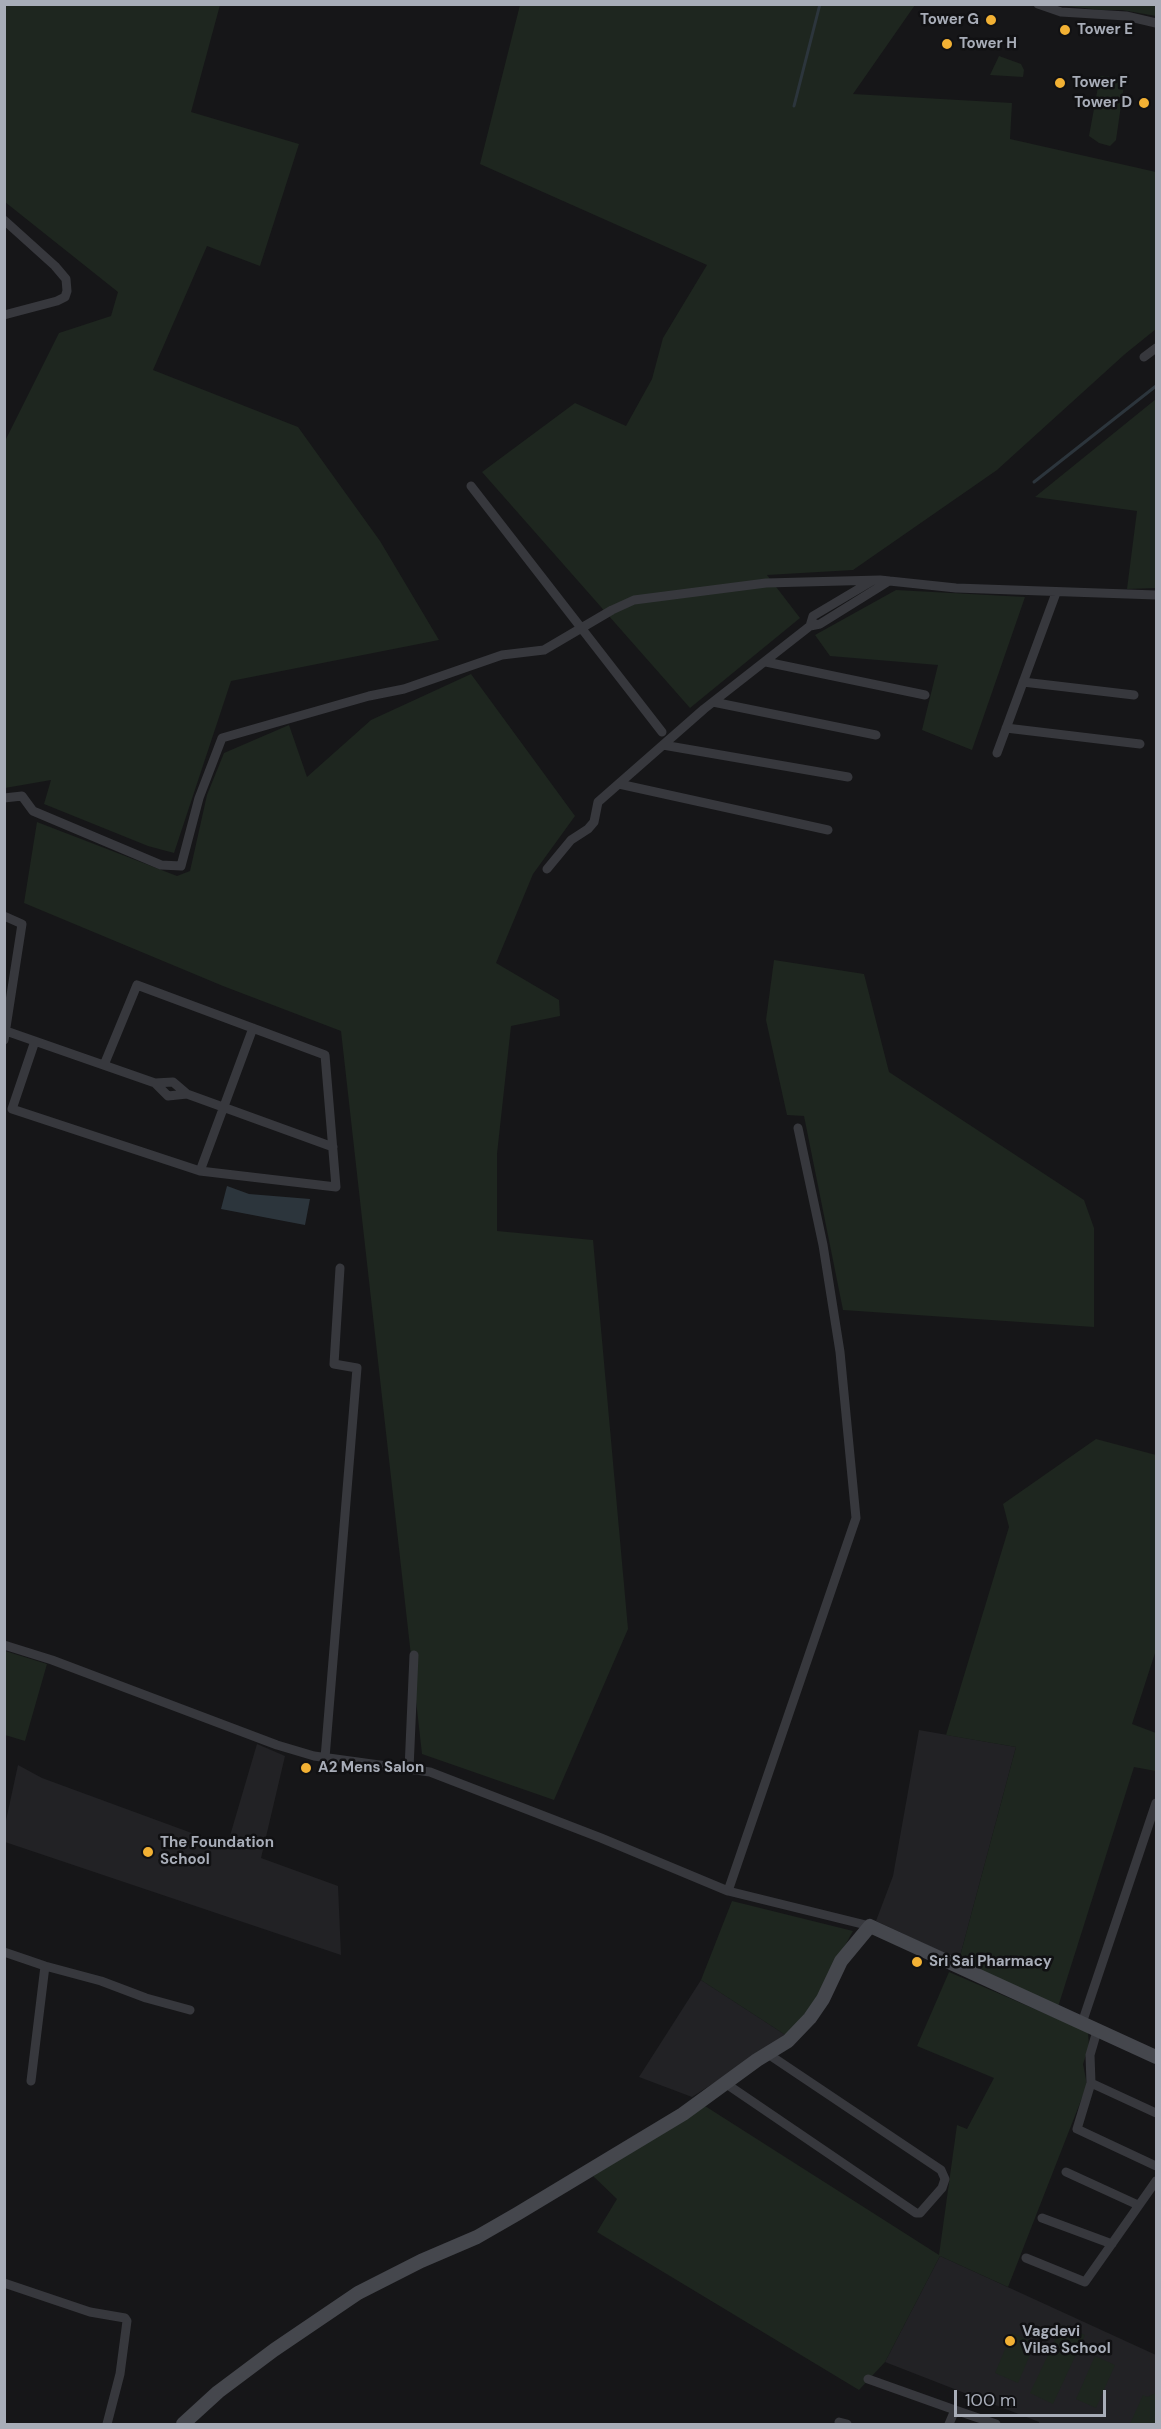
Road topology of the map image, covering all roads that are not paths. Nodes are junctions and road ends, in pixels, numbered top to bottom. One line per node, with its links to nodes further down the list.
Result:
1 (1038, 4): 2 (street)
2 (1156, 23)
3 (4, 220): 4 (street)
4 (4, 315)
5 (1156, 348): 6 (street)
6 (1144, 357)
7 (471, 486): 13 (street)
8 (873, 580): 9 (street); 12 (street); 13 (street)
9 (889, 581): 10 (street); 12 (street)
10 (1056, 592): 11 (street); 15 (street)
11 (1156, 595)
12 (810, 626): 14 (street)
13 (580, 629): 20 (street); 27 (street)
14 (765, 662): 16 (street); 18 (street)
15 (1023, 682): 17 (street); 19 (street)
16 (925, 695)
17 (1134, 695)
18 (713, 702): 21 (street); 23 (street)
19 (1006, 728): 22 (street); 24 (street)
20 (662, 732)
21 (876, 735)
22 (1140, 744)
23 (663, 745): 25 (street); 26 (street)
24 (997, 753)
25 (848, 777)
26 (619, 784): 28 (street); 29 (street)
27 (4, 798)
28 (828, 830)
29 (547, 868)
30 (4, 916): 32 (street)
31 (253, 1028): 34 (street); 35 (street); 37 (street)
32 (5, 1036): 33 (street)
33 (35, 1041): 34 (street); 38 (street)
34 (104, 1065): 35 (street)
35 (223, 1107): 37 (street); 38 (street)
36 (798, 1128): 45 (street)
37 (333, 1147): 38 (street)
38 (200, 1171)
39 (340, 1268): 42 (street)
40 (4, 1645): 42 (street)
41 (414, 1655): 43 (street)
42 (325, 1758): 43 (street)
43 (409, 1769): 45 (street)
44 (1156, 1803): 50 (street)
45 (728, 1891): 46 (street)
46 (870, 1926): 50 (street); 52 (street)
47 (4, 1952): 48 (street)
48 (45, 1966): 49 (street); 54 (street)
49 (190, 2010)
50 (1082, 2022): 51 (street)
51 (1097, 2031): 53 (street); 56 (street)
52 (768, 2054): 55 (street); 55 (street)
53 (1156, 2057)
54 (31, 2081)
55 (725, 2083): 69 (street)
56 (1091, 2083): 57 (street); 58 (street)
57 (1156, 2114)
58 (1156, 2166)
59 (1066, 2172): 61 (street)
60 (1156, 2181): 61 (street)
61 (1138, 2205): 63 (street)
62 (1042, 2218): 63 (street)
63 (1112, 2244): 64 (street)
64 (1026, 2258)
65 (4, 2283): 68 (street)
66 (868, 2379): 67 (street)
67 (955, 2409): 70 (street); 71 (street)
68 (107, 2424)
69 (183, 2424)
70 (949, 2424)
71 (996, 2424)

